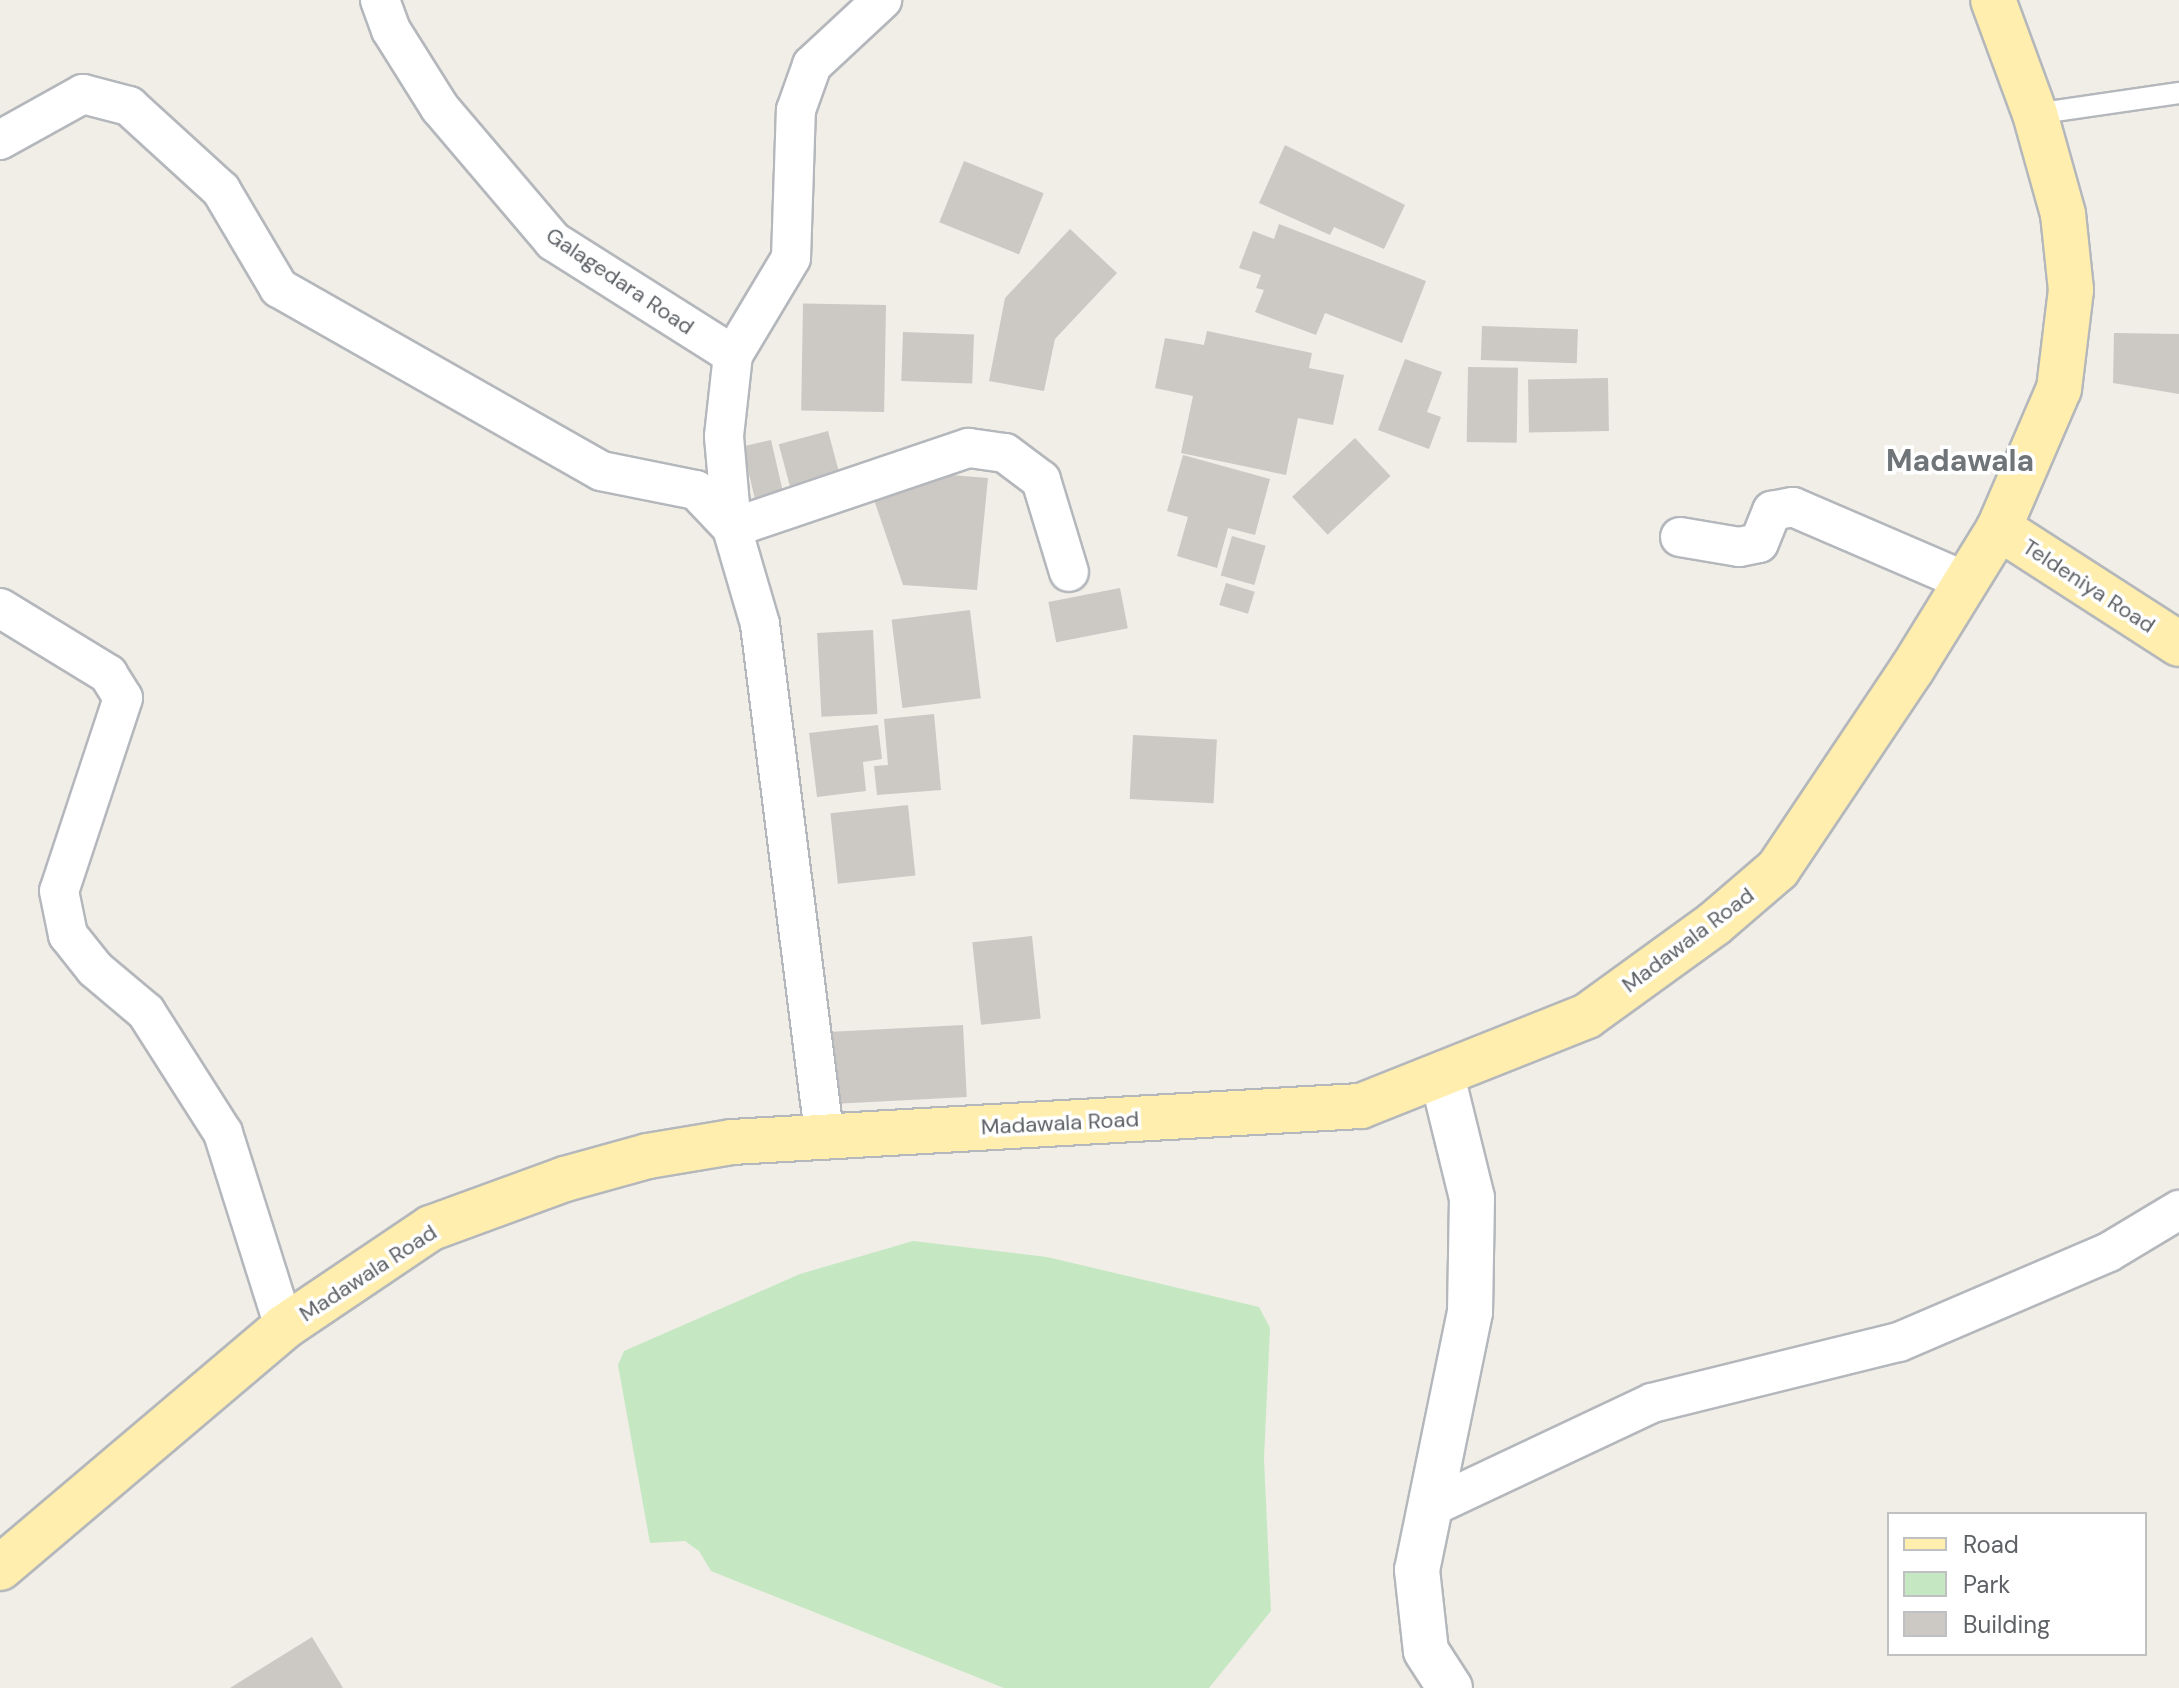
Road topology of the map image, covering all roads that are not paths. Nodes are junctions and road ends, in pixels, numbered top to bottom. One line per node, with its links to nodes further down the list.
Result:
1 (380, 0): 7 (street, Galagedara Road)
2 (882, 0): 7 (street)
3 (1993, 0): 5 (main road, Madawala Road)
4 (2179, 93): 5 (lane)
5 (2035, 114): 9 (main road, Madawala Road)
6 (0, 140): 8 (street)
7 (733, 355): 8 (street)
8 (732, 528): 11 (street); 16 (street)
9 (1999, 528): 12 (main road, Madawala Road); 14 (main road, Teldeniya Road)
10 (1680, 537): 12 (street)
11 (1069, 572)
12 (1967, 582): 15 (main road, Madawala Road)
13 (0, 608): 18 (street)
14 (2179, 644)
15 (1442, 1076): 16 (main road, Madawala Road); 19 (main road)
16 (824, 1133): 18 (main road, Madawala Road)
17 (2179, 1210): 19 (street)
18 (284, 1327): 20 (main road, Madawala Road)
19 (1431, 1507): 21 (main road)
20 (0, 1568)
21 (1450, 1688)

